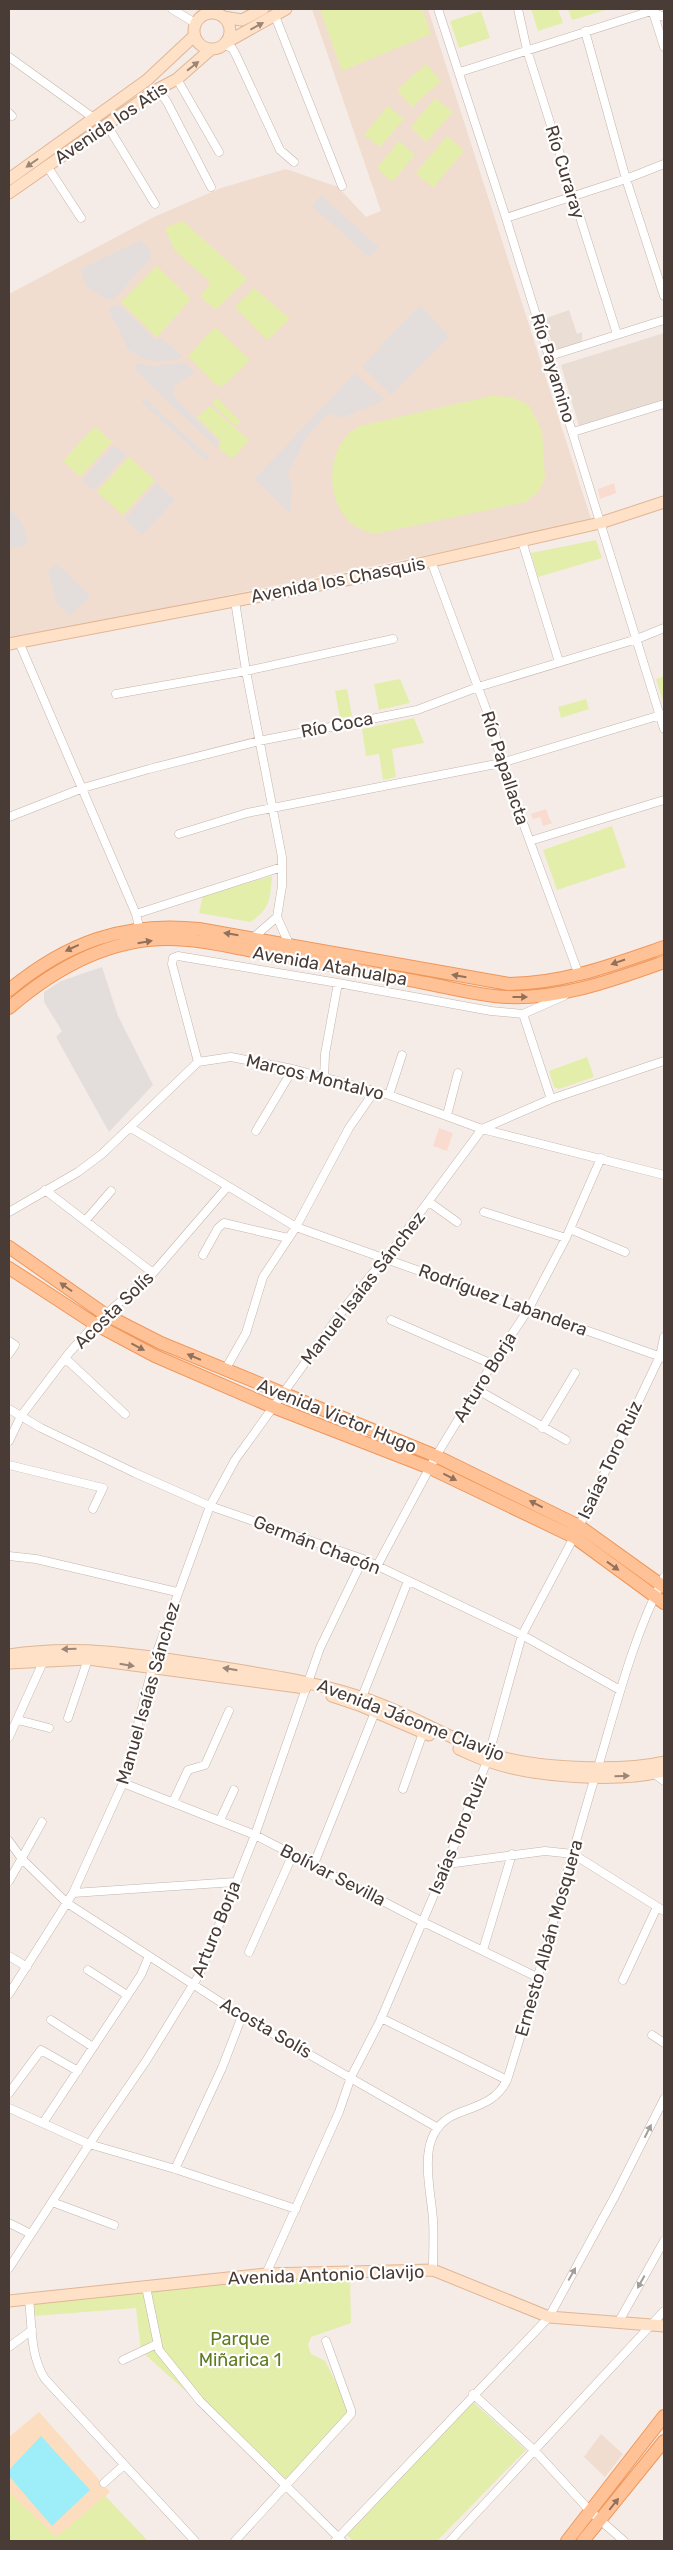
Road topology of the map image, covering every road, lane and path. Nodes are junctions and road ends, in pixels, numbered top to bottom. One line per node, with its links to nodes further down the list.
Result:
1 (172, 9): 8 (street)
2 (263, 9): 7 (street)
3 (286, 9): 9 (street, Avenida los Atis)
4 (438, 9): 18 (street, Río Payamino)
5 (518, 9): 16 (street, Río Curaray)
6 (650, 10): 10 (street); 11 (street); 14 (street)
7 (223, 14): 8 (street); 13 (street)
8 (201, 15): 12 (street)
9 (275, 16): 13 (street, Avenida los Atis, one-way to 9); 29 (street)
10 (664, 17)
11 (585, 31): 16 (street); 28 (street)
12 (194, 36): 15 (street); 21 (street, Avenida los Atis)
13 (226, 43): 15 (street, Avenida los Atis); 24 (street)
14 (664, 47)
15 (210, 50): 19 (street, Avenida los Atis, one-way to 15)
16 (527, 50): 18 (street); 32 (street, Río Curaray)
17 (9, 57): 21 (street)
18 (460, 72): 35 (street, Río Payamino)
19 (177, 79): 20 (street, Avenida los Atis); 23 (street)
20 (158, 89): 22 (street, Avenida los Atis); 30 (street)
21 (95, 119): 27 (street, Avenida los Atis, one-way to 27)
22 (107, 125): 26 (street, Avenida los Atis); 33 (street)
23 (219, 152)
24 (294, 162)
25 (664, 164): 28 (street)
26 (47, 166): 31 (street, Avenida los Atis); 34 (street)
27 (9, 179)
28 (626, 179): 32 (street); 36 (street)
29 (342, 186)
30 (211, 187)
31 (9, 193)
32 (572, 197): 35 (street); 38 (street, Río Curaray)
33 (155, 204)
34 (82, 218)
35 (506, 218): 39 (street, Río Payamino)
36 (664, 296)
37 (664, 320): 38 (street)
38 (617, 334): 39 (street)
39 (550, 356): 41 (street, Río Payamino)
40 (664, 404): 41 (street)
41 (573, 432): 43 (street, Río Payamino)
42 (664, 502): 43 (street, Avenida los Chasquis)
43 (600, 523): 44 (street, Avenida los Chasquis); 49 (street, Río Payamino)
44 (522, 541): 45 (street, Avenida los Chasquis); 51 (street)
45 (431, 561): 46 (street, Avenida los Chasquis); 53 (street, Río Papallacta)
46 (235, 601): 50 (street, Avenida los Chasquis); 52 (street)
47 (664, 628): 49 (street, Río Coca)
48 (393, 639): 52 (street)
49 (637, 639): 51 (street, Río Coca); 55 (street, Río Payamino)
50 (14, 643): 59 (street)
51 (559, 662): 53 (street, Río Coca)
52 (246, 671): 54 (street); 57 (street)
53 (478, 687): 57 (street, Río Coca); 58 (street, Río Papallacta)
54 (116, 694)
55 (662, 715): 56 (street, Río Payamino); 58 (street)
56 (664, 729)
57 (259, 741): 59 (street, Río Coca); 61 (street)
58 (501, 763): 61 (street); 64 (street, Río Papallacta)
59 (83, 788): 62 (street, Río Coca); 66 (street)
60 (664, 800): 64 (street)
61 (273, 809): 63 (street); 65 (street)
62 (9, 817)
63 (179, 834)
64 (530, 841): 74 (street, Río Papallacta)
65 (282, 867): 66 (street); 67 (street)
66 (136, 914): 68 (street)
67 (277, 917): 69 (street); 70 (street)
68 (139, 927): 69 (main road, Avenida Atahualpa, one-way to 68); 76 (main road, Avenida Atahualpa, one-way to 76)
69 (254, 937): 70 (main road, Avenida Atahualpa)
70 (288, 944): 72 (street); 74 (main road, Avenida Atahualpa, one-way to 70)
71 (664, 946): 74 (main road, Avenida Atahualpa, one-way to 74)
72 (299, 959): 77 (main road, Avenida Atahualpa, one-way to 77); 78 (main road, Avenida Atahualpa, one-way to 72)
73 (664, 962): 77 (main road, Avenida Atahualpa)
74 (579, 975)
75 (338, 983): 79 (street); 82 (street); 85 (street)
76 (9, 990)
77 (569, 992): 79 (street)
78 (9, 1008)
79 (523, 1014): 88 (street)
80 (402, 1055): 87 (street)
81 (664, 1061): 88 (street)
82 (198, 1062): 83 (street, Marcos Montalvo); 90 (street)
83 (293, 1069): 85 (street, Marcos Montalvo); 92 (street)
84 (458, 1073): 89 (street)
85 (324, 1078): 86 (street, Marcos Montalvo)
86 (374, 1092): 87 (street, Marcos Montalvo); 103 (street)
87 (389, 1095): 89 (street, Marcos Montalvo)
88 (551, 1099): 91 (street)
89 (447, 1115): 91 (street, Marcos Montalvo)
90 (131, 1128): 95 (street, Rodríguez Labandera); 96 (street)
91 (482, 1129): 93 (street, Marcos Montalvo); 98 (street, Manuel Isaías Sánchez)
92 (256, 1131)
93 (601, 1158): 94 (street, Marcos Montalvo); 104 (street, Arturo Borja)
94 (664, 1175)
95 (228, 1186): 103 (street, Rodríguez Labandera); 112 (street, Acosta Solís)
96 (45, 1190): 99 (street); 101 (street)
97 (110, 1191): 101 (street)
98 (429, 1202): 102 (street); 110 (street, Manuel Isaías Sánchez)
99 (9, 1212)
100 (484, 1212): 106 (street)
101 (86, 1220): 112 (street)
102 (457, 1222)
103 (296, 1227): 105 (street); 110 (street, Rodríguez Labandera)
104 (570, 1229): 106 (street, Arturo Borja); 108 (street)
105 (288, 1238): 109 (street); 123 (street)
106 (566, 1238): 113 (street, Arturo Borja)
107 (9, 1247): 114 (main road, Avenida Victor Hugo, one-way to 107)
108 (626, 1252)
109 (203, 1255)
110 (385, 1258): 113 (street, Rodríguez Labandera); 126 (street, Manuel Isaías Sánchez)
111 (9, 1268): 116 (main road, Avenida Victor Hugo)
112 (153, 1273): 114 (street, Acosta Solís)
113 (528, 1310): 120 (street, Rodríguez Labandera); 122 (street, Arturo Borja)
114 (106, 1315): 116 (street, Acosta Solís); 123 (main road, Avenida Victor Hugo, one-way to 114)
115 (391, 1320): 122 (street)
116 (95, 1324): 121 (street, Acosta Solís); 127 (main road, Avenida Victor Hugo, one-way to 127)
117 (664, 1337): 120 (street, Isaías Toro Ruiz)
118 (9, 1341): 119 (street)
119 (9, 1354)
120 (662, 1357): 139 (street, Isaías Toro Ruiz)
121 (65, 1358): 129 (street); 130 (street, Acosta Solís)
122 (492, 1364): 125 (street, Arturo Borja)
123 (225, 1370): 126 (main road, Avenida Victor Hugo)
124 (575, 1374): 131 (street)
125 (476, 1389): 131 (street); 134 (street, Arturo Borja)
126 (283, 1393): 127 (street, Manuel Isaías Sánchez); 134 (main road, Avenida Victor Hugo)
127 (273, 1407): 136 (main road, Avenida Victor Hugo); 137 (street, Manuel Isaías Sánchez)
128 (9, 1409): 130 (street, Germán Chacón)
129 (125, 1414)
130 (21, 1416): 133 (street, Acosta Solís); 137 (street, Germán Chacón)
131 (542, 1428): 132 (street)
132 (566, 1440)
133 (9, 1441)
134 (436, 1456): 136 (street, Arturo Borja); 139 (main road, Avenida Victor Hugo, one-way to 134)
135 (9, 1465): 138 (street)
136 (430, 1468): 140 (main road, Avenida Victor Hugo, one-way to 140); 143 (street, Arturo Borja)
137 (210, 1506): 142 (street, Germán Chacón); 146 (street, Manuel Isaías Sánchez)
138 (93, 1509)
139 (580, 1526): 140 (street, Isaías Toro Ruiz); 145 (main road, Avenida Victor Hugo)
140 (574, 1537): 147 (main road, Avenida Victor Hugo, one-way to 147); 148 (street, Isaías Toro Ruiz)
141 (9, 1556): 146 (street)
142 (363, 1559): 143 (street, Germán Chacón); 155 (street, Arturo Borja)
143 (378, 1566): 144 (street, Germán Chacón)
144 (408, 1581): 148 (street, Germán Chacón); 157 (street)
145 (663, 1583): 147 (street, Ernesto Albán Mosquera)
146 (178, 1592): 150 (street, Manuel Isaías Sánchez)
147 (659, 1600): 156 (street, Ernesto Albán Mosquera)
148 (522, 1635): 156 (street, Germán Chacón); 165 (street, Isaías Toro Ruiz)
149 (9, 1655): 150 (street, Avenida Jácome Clavijo, one-way to 149)
150 (155, 1657): 154 (street, Manuel Isaías Sánchez); 155 (street, Avenida Jácome Clavijo, one-way to 150)
151 (88, 1659): 152 (street, Avenida Jácome Clavijo); 154 (street, Avenida Jácome Clavijo, one-way to 154); 160 (street)
152 (44, 1660): 153 (street, Avenida Jácome Clavijo); 161 (street)
153 (9, 1663)
154 (154, 1669): 155 (street, Avenida Jácome Clavijo); 170 (street, Manuel Isaías Sánchez)
155 (309, 1685): 157 (street, Avenida Jácome Clavijo); 159 (street, Avenida Jácome Clavijo); 176 (street, Arturo Borja)
156 (620, 1690): 168 (street, Ernesto Albán Mosquera)
157 (362, 1697): 163 (street, Avenida Jácome Clavijo)
158 (229, 1711): 173 (street)
159 (375, 1712): 163 (street, Avenida Jácome Clavijo); 182 (street)
160 (68, 1718)
161 (18, 1720): 162 (street); 164 (street)
162 (49, 1728)
163 (425, 1729): 165 (street, Avenida Jácome Clavijo); 171 (street)
164 (9, 1737)
165 (488, 1757): 168 (street, Avenida Jácome Clavijo); 183 (street, Isaías Toro Ruiz)
166 (664, 1762): 167 (street, Avenida Jácome Clavijo)
167 (655, 1770): 168 (street, Avenida Jácome Clavijo); 169 (street)
168 (597, 1771): 180 (street, Ernesto Albán Mosquera)
169 (664, 1781)
170 (123, 1783): 173 (street, Bolívar Sevilla); 186 (street, Manuel Isaías Sánchez)
171 (403, 1789)
172 (234, 1790): 174 (street)
173 (173, 1802): 174 (street, Bolívar Sevilla)
174 (220, 1820): 176 (street, Bolívar Sevilla)
175 (42, 1822): 181 (street)
176 (255, 1835): 178 (street, Bolívar Sevilla); 185 (street, Arturo Borja)
177 (9, 1841): 181 (street, Acosta Solís)
178 (292, 1854): 182 (street, Bolívar Sevilla); 191 (street)
179 (512, 1854): 180 (street); 183 (street); 190 (street)
180 (573, 1854): 188 (street); 196 (street, Ernesto Albán Mosquera)
181 (22, 1859): 184 (street); 187 (street, Acosta Solís)
182 (314, 1864): 189 (street, Bolívar Sevilla)
183 (447, 1864): 189 (street, Isaías Toro Ruiz)
184 (9, 1881)
185 (235, 1882): 186 (street); 198 (street, Arturo Borja)
186 (73, 1893): 187 (street, Manuel Isaías Sánchez)
187 (67, 1903): 193 (street, Acosta Solís); 194 (street, Manuel Isaías Sánchez)
188 (661, 1909): 197 (street)
189 (423, 1922): 190 (street, Bolívar Sevilla); 202 (street, Isaías Toro Ruiz)
190 (482, 1950): 196 (street, Bolívar Sevilla)
191 (249, 1952)
192 (9, 1956): 194 (street)
193 (149, 1956): 198 (street, Acosta Solís); 200 (street)
194 (27, 1967): 199 (street, Manuel Isaías Sánchez)
195 (88, 1970): 200 (street)
196 (539, 1978): 209 (street, Ernesto Albán Mosquera)
197 (623, 1980)
198 (193, 1985): 201 (street, Acosta Solís); 215 (street, Arturo Borja)
199 (9, 1994)
200 (127, 1995): 206 (street)
201 (242, 2016): 208 (street, Acosta Solís); 216 (street)
202 (381, 2018): 208 (street, Isaías Toro Ruiz); 209 (street)
203 (51, 2020): 206 (street)
204 (652, 2035): 205 (street)
205 (664, 2043)
206 (93, 2047): 207 (street)
207 (78, 2071): 210 (street); 213 (street)
208 (351, 2076): 214 (street, Acosta Solís); 218 (street, Isaías Toro Ruiz)
209 (506, 2080): 214 (street, Ernesto Albán Mosquera)
210 (9, 2094)
211 (664, 2099): 230 (street, one-way to 211)
212 (9, 2108): 213 (street)
213 (43, 2124): 215 (street)
214 (438, 2128): 224 (street)
215 (89, 2144): 216 (street); 217 (street, Arturo Borja)
216 (175, 2169): 218 (street)
217 (52, 2202): 220 (street); 221 (street, Arturo Borja)
218 (296, 2209): 225 (street, Isaías Toro Ruiz)
219 (9, 2223): 221 (street)
220 (114, 2226)
221 (31, 2234): 223 (street, Arturo Borja)
222 (664, 2241): 231 (street, one-way to 231)
223 (9, 2268)
224 (433, 2270): 225 (street, Avenida Antonio Clavijo); 230 (street, Avenida Antonio Clavijo)
225 (266, 2274): 226 (street, Avenida Antonio Clavijo)
226 (146, 2287): 227 (street, Avenida Antonio Clavijo); 235 (street)
227 (29, 2299): 228 (street, Avenida Antonio Clavijo); 233 (street)
228 (9, 2301)
229 (664, 2311): 232 (street)
230 (549, 2317): 231 (street, Avenida Antonio Clavijo); 238 (street)
231 (618, 2323): 232 (street, Avenida Antonio Clavijo)
232 (661, 2326): 241 (street)
233 (32, 2330): 236 (street); 242 (street)
234 (326, 2341): 244 (street)
235 (156, 2344): 237 (street); 244 (street)
236 (9, 2348)
237 (123, 2360)
238 (473, 2394): 241 (street); 247 (street)
239 (664, 2416): 245 (main road)
240 (664, 2441): 246 (main road, one-way to 240)
241 (535, 2450): 245 (street); 250 (street)
242 (124, 2465): 243 (street); 248 (street)
243 (104, 2483)
244 (286, 2486): 247 (street); 249 (street)
245 (591, 2512): 246 (street); 251 (main road)
246 (600, 2521): 252 (main road); 253 (street)
247 (339, 2540)
248 (196, 2541)
249 (236, 2541)
250 (450, 2541)
251 (567, 2541)
252 (583, 2541)
253 (624, 2541)

